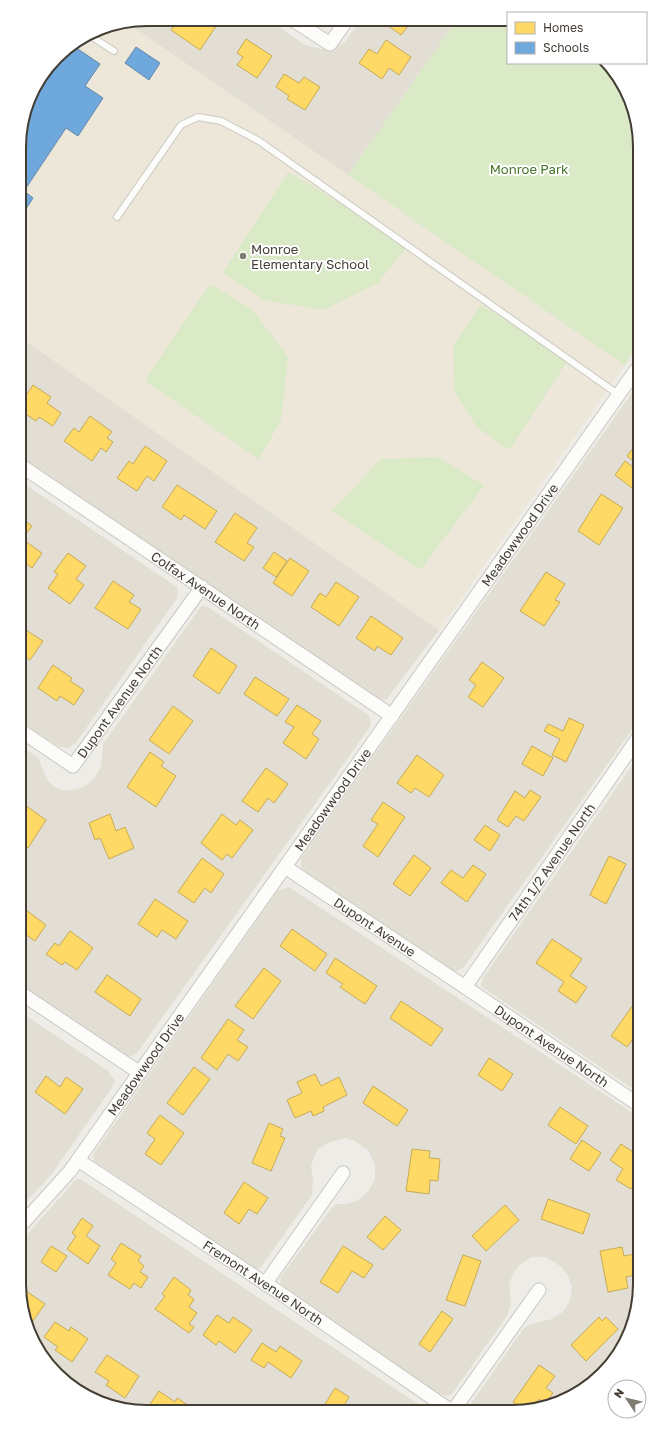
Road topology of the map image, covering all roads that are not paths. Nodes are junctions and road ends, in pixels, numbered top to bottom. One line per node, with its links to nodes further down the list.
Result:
1 (302, 26): 2 (street)
2 (343, 26)
3 (95, 39): 4 (lane)
4 (114, 51)
5 (117, 217): 7 (lane)
6 (633, 374): 7 (street, Meadowwood Drive)
7 (619, 395): 10 (street, Meadowwood Drive)
8 (26, 469): 9 (street, Colfax Avenue North)
9 (202, 587): 10 (street, Colfax Avenue North); 11 (street, Dupont Avenue North)
10 (392, 716): 13 (street, Meadowwood Drive)
11 (26, 734)
12 (633, 745): 14 (street, 74th 1/2 Avenue North)
13 (285, 867): 14 (street, Dupont Avenue); 16 (street, Meadowwood Drive)
14 (465, 987): 17 (street, Dupont Avenue North)
15 (26, 997): 16 (street)
16 (140, 1073): 18 (street, Meadowwood Drive)
17 (633, 1101)
18 (78, 1160): 20 (street, Meadowwood Drive); 21 (street, Fremont Avenue North)
19 (343, 1173): 21 (street)
20 (26, 1220)
21 (265, 1284): 23 (street, Fremont Avenue North)
22 (539, 1290): 24 (street)
23 (443, 1405)
24 (457, 1405)

